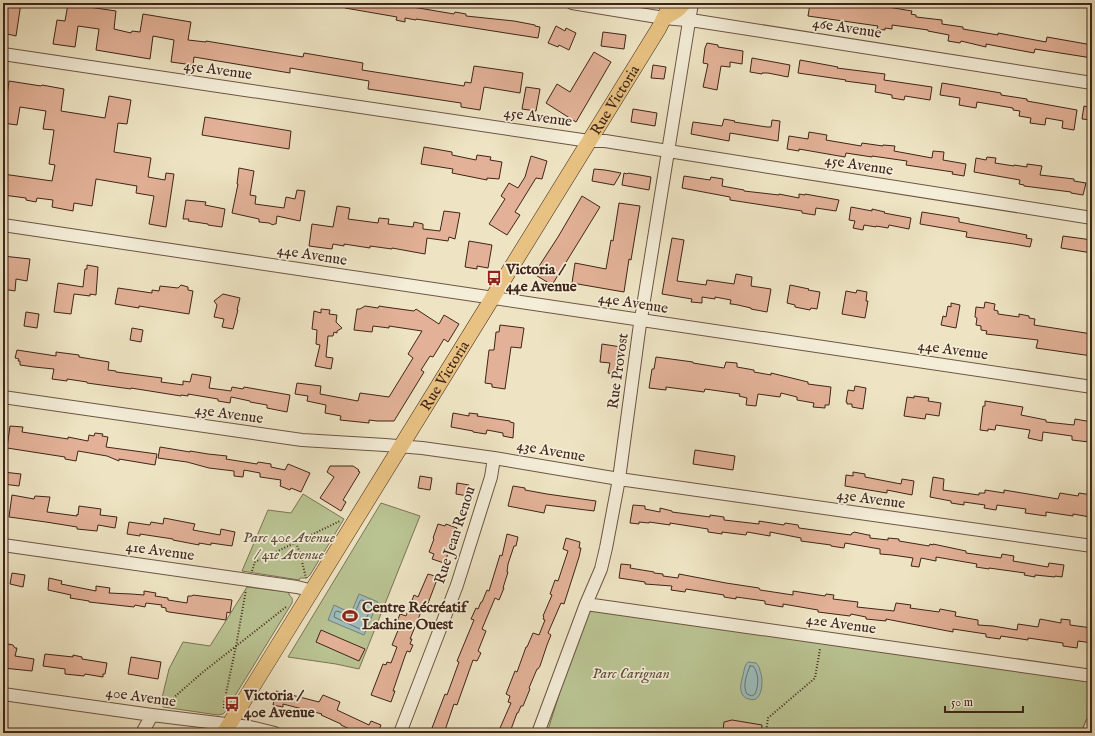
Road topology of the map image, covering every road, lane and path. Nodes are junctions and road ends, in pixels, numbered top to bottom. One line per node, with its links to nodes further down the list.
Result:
1 (572, 3): 5 (street, 46e Avenue)
2 (670, 3): 5 (main road, Rue Victoria)
3 (684, 3): 5 (main road, Rue Victoria)
4 (692, 3): 6 (street, Rue Provost)
5 (664, 18): 6 (street, 46e Avenue); 9 (main road, Rue Victoria)
6 (689, 20): 8 (street, 46e Avenue); 10 (street, Rue Provost)
7 (3, 54): 9 (street, 45e Avenue)
8 (1092, 83)
9 (589, 141): 10 (street, 45e Avenue); 13 (main road, Rue Victoria)
10 (668, 151): 11 (street, 45e Avenue); 14 (street, Rue Provost)
11 (1092, 218)
12 (3, 225): 13 (street, 44e Avenue)
13 (492, 298): 14 (street, 44e Avenue); 17 (main road, Rue Victoria)
14 (641, 320): 15 (street, 44e Avenue); 19 (street, Rue Provost)
15 (1092, 387)
16 (3, 397): 17 (street, 43e Avenue)
17 (401, 446): 18 (street, 43e Avenue); 26 (main road, Rue Victoria)
18 (494, 458): 19 (street, 43e Avenue); 39 (street, Rue Jean Renou)
19 (619, 479): 23 (street, 43e Avenue); 27 (street, Rue Provost)
20 (346, 519): 21 (path)
21 (296, 542): 24 (path); 26 (path)
22 (3, 544): 25 (street, 41e Avenue)
23 (1092, 546)
24 (255, 562)
25 (248, 580): 26 (street, 41e Avenue); 30 (path)
26 (308, 586): 36 (main road, Rue Victoria)
27 (586, 604): 29 (street, 42e Avenue); 40 (street, Rue Provost)
28 (288, 606): 30 (path)
29 (822, 638): 31 (street, 42e Avenue); 41 (path)
30 (236, 646): 33 (path); 34 (path)
31 (1092, 676)
32 (3, 694): 34 (street, 40e Avenue)
33 (224, 709)
34 (152, 715): 36 (street, 40e Avenue); 37 (street)
35 (1092, 723): 42 (street)
36 (226, 729): 38 (street, 40e Avenue)
37 (142, 733)
38 (275, 733)
39 (400, 733)
40 (538, 733)
41 (766, 733)
42 (1088, 733)

